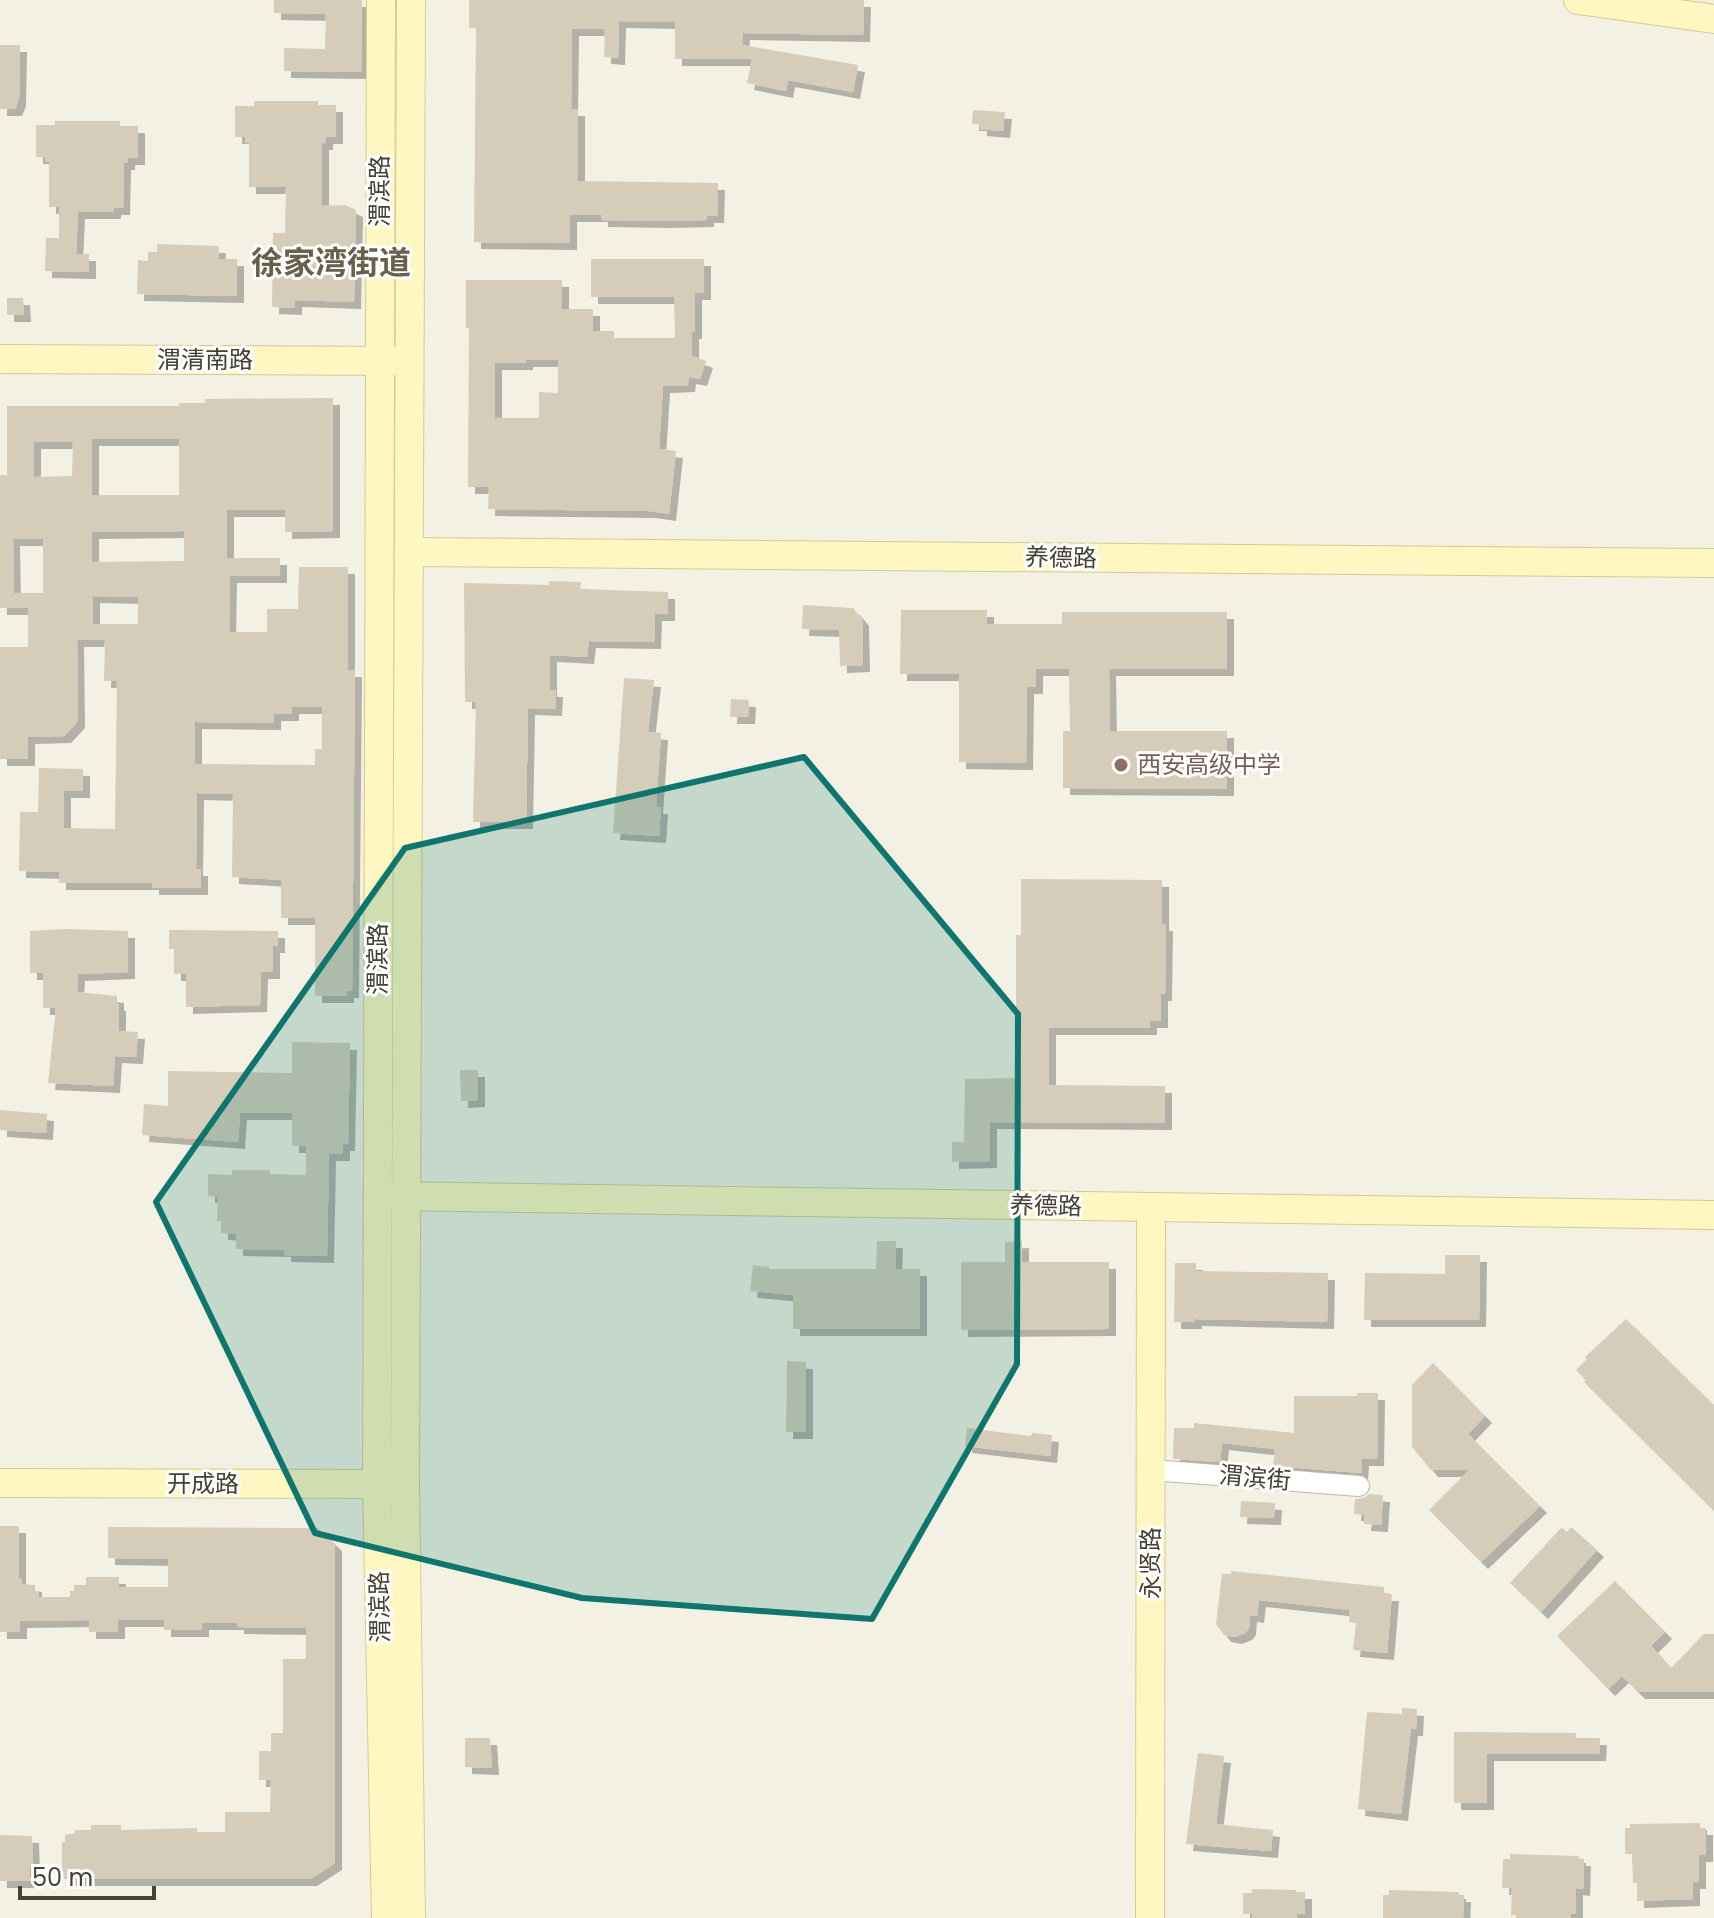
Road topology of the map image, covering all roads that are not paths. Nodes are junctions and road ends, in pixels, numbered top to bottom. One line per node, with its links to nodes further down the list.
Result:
1 (381, 0): 6 (street, 渭滨路)
2 (411, 0): 7 (street, 渭滨路)
3 (1578, 0): 4 (street)
4 (1714, 19)
5 (0, 359): 6 (street, 渭清南路)
6 (379, 360): 7 (street, 渭清南路); 10 (street, 渭滨路)
7 (409, 361): 8 (street, 渭滨路)
8 (409, 552): 9 (street, 养德路); 11 (street, 渭滨路)
9 (1714, 563)
10 (377, 1196): 11 (street, 养德路); 16 (street, 渭滨路)
11 (406, 1196): 12 (street, 养德路); 16 (street, 渭滨路)
12 (1151, 1207): 13 (street, 养德路); 14 (street, 永贤路)
13 (1714, 1215)
14 (1151, 1470): 17 (street, 渭滨街); 20 (street, 永贤路)
15 (0, 1483): 16 (street, 开成路)
16 (391, 1484): 18 (street, 渭滨路); 19 (street, 渭滨路)
17 (1359, 1486)
18 (386, 1918)
19 (411, 1918)
20 (1150, 1918)

